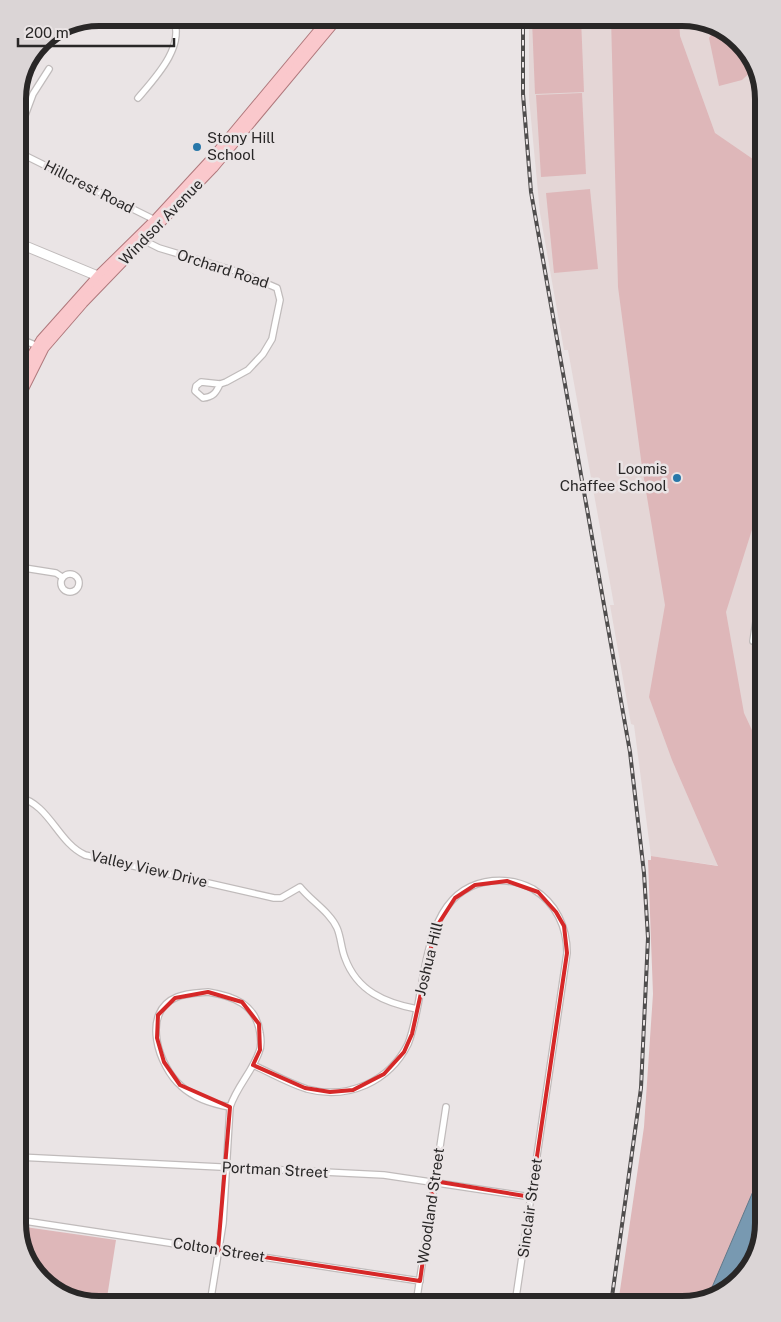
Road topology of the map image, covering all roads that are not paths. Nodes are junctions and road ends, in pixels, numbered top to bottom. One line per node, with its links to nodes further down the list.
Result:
1 (175, 26): 5 (street)
2 (322, 26): 8 (main road, Windsor Avenue)
3 (332, 26): 8 (main road, Windsor Avenue)
4 (49, 69): 6 (street)
5 (138, 98)
6 (26, 113)
7 (26, 156): 8 (street, Hillcrest Road)
8 (158, 222): 9 (main road, Windsor Avenue)
9 (140, 239): 11 (main road, Windsor Avenue); 15 (street, Orchard Road)
10 (26, 246): 11 (main road)
11 (102, 277): 13 (main road, Windsor Avenue)
12 (26, 341): 13 (street)
13 (41, 347): 14 (main road, Windsor Avenue); 16 (main road, Windsor Avenue)
14 (26, 372)
15 (220, 384)
16 (26, 385)
17 (26, 568): 18 (street)
18 (62, 577)
19 (755, 630): 20 (street)
20 (753, 642)
21 (26, 800): 22 (street, Valley View Drive)
22 (417, 1009): 23 (street, Joshua Hill); 26 (street, Joshua Hill)
23 (253, 1065): 24 (street); 24 (street)
24 (230, 1107): 28 (street)
25 (446, 1107): 29 (street, Woodland Street)
26 (544, 1111): 30 (street, Sinclair Street)
27 (26, 1157): 28 (street, Portman Street)
28 (226, 1167): 29 (street, Portman Street); 32 (street)
29 (434, 1181): 30 (street, Portman Street); 33 (street, Woodland Street)
30 (532, 1197): 36 (street, Sinclair Street)
31 (26, 1221): 32 (street, Colton Street)
32 (218, 1250): 33 (street, Colton Street); 34 (street)
33 (420, 1281): 35 (street, Woodland Street)
34 (211, 1296)
35 (417, 1296)
36 (516, 1296)

